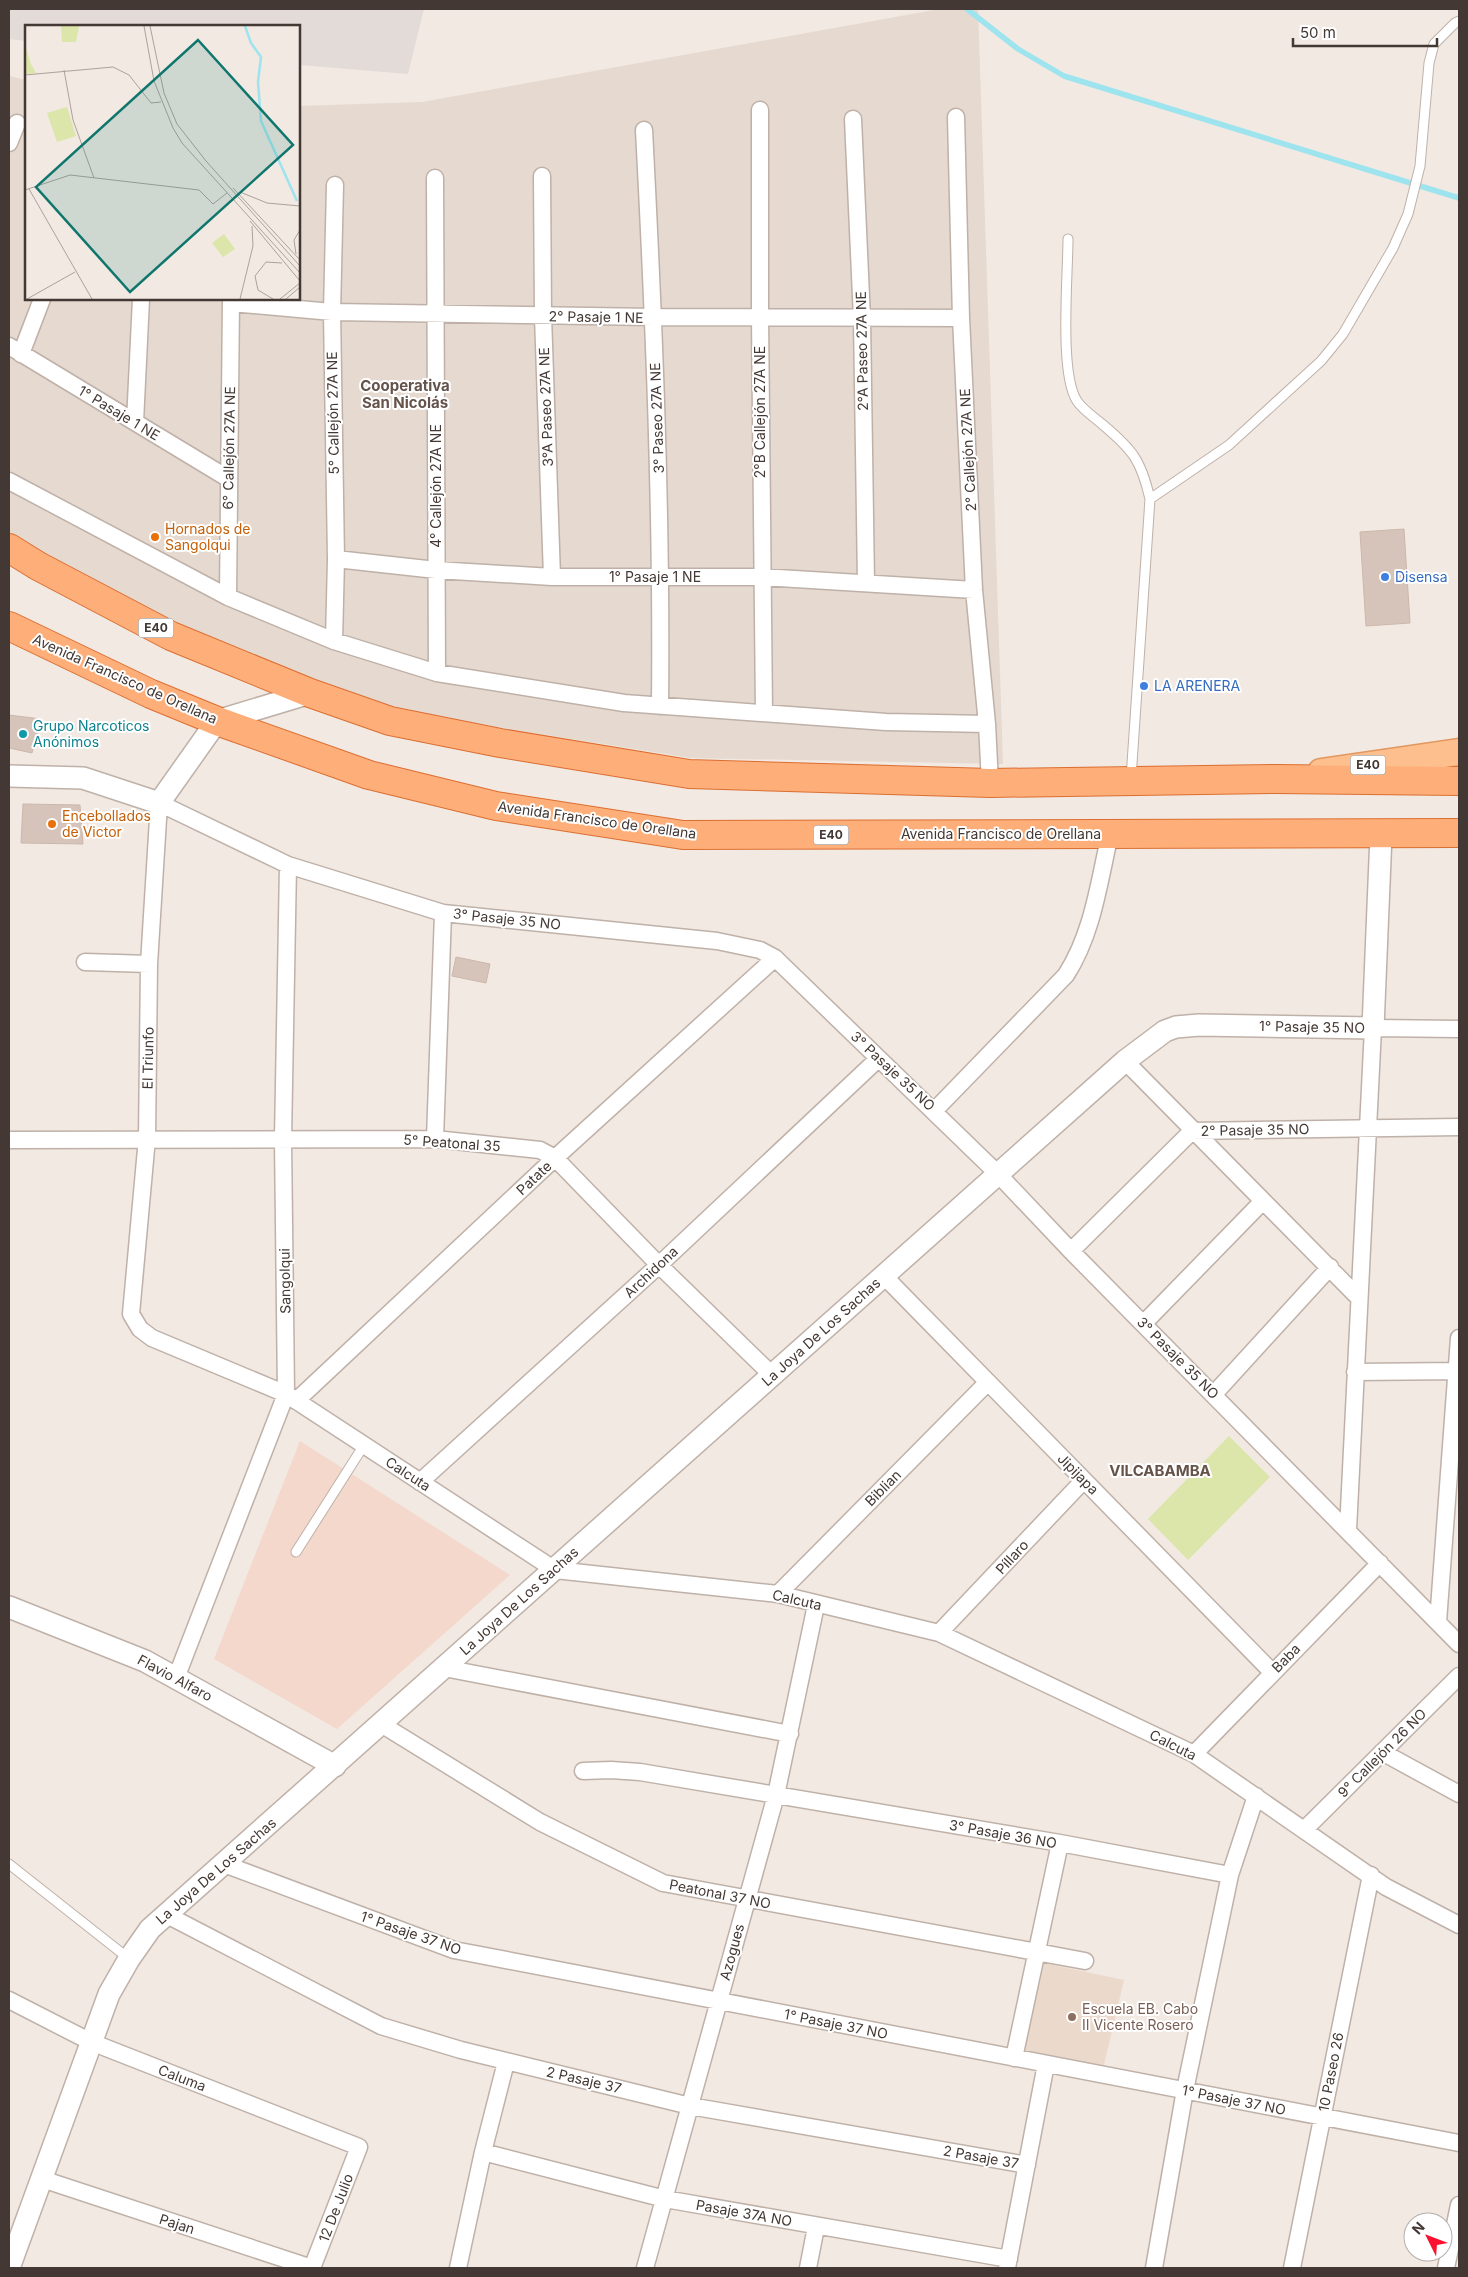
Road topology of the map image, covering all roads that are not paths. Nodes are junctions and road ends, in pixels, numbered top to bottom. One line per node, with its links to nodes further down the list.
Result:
1 (1459, 21): 26 (lane)
2 (760, 110): 18 (street, 2°B Callejón 27A NE)
3 (956, 117): 20 (street, 2° Callejón 27A NE)
4 (854, 119): 21 (street, 2°A Paseo 27A NE)
5 (17, 123): 7 (street)
6 (644, 130): 19 (street, 3° Paseo 27A NE)
7 (9, 143)
8 (542, 176): 17 (street, 3°A Paseo 27A NE)
9 (435, 178): 16 (street, 4° Callejón 27A NE)
10 (335, 185): 15 (street, 5° Callejón 27A NE)
11 (1068, 239): 26 (lane)
12 (41, 300): 22 (street)
13 (141, 300): 23 (street)
14 (231, 301): 15 (street, 2° Pasaje 1 NE); 24 (street, 6° Callejón 27A NE)
15 (332, 312): 16 (street, 2° Pasaje 1 NE); 28 (street, 5° Callejón 27A NE)
16 (435, 313): 17 (street, 2° Pasaje 1 NE); 29 (street, 4° Callejón 27A NE)
17 (543, 316): 19 (street, 2° Pasaje 1 NE); 32 (street, 3°A Paseo 27A NE)
18 (760, 317): 19 (street, 2° Pasaje 1 NE); 21 (street, 2° Pasaje 1 NE); 31 (street, 2°B Callejón 27A NE)
19 (654, 318): 30 (street, 3° Paseo 27A NE)
20 (962, 318): 21 (street, 2° Pasaje 1 NE); 34 (street, 2° Callejón 27A NE)
21 (862, 319): 33 (street, 2°A Paseo 27A NE)
22 (15, 350): 23 (street, 1° Pasaje 1 NE)
23 (135, 422): 24 (street, 1° Pasaje 1 NE)
24 (229, 479): 35 (street, 6° Callejón 27A NE)
25 (9, 481): 35 (street)
26 (1150, 499): 49 (lane)
27 (9, 548): 39 (highway, E40)
28 (336, 559): 29 (street, 1° Pasaje 1 NE); 37 (street, 5° Callejón 27A NE)
29 (436, 570): 32 (street, 1° Pasaje 1 NE); 38 (street, 4° Callejón 27A NE)
30 (661, 576): 31 (street, 1° Pasaje 1 NE); 32 (street, 1° Pasaje 1 NE); 40 (street, 3° Paseo 27A NE)
31 (761, 577): 33 (street, 1° Pasaje 1 NE); 41 (street, 2°B Callejón 27A NE)
32 (552, 578)
33 (866, 583): 34 (street, 1° Pasaje 1 NE)
34 (974, 590): 43 (street, 2° Callejón 27A NE)
35 (228, 597): 37 (street)
36 (9, 626): 42 (highway, Avenida Francisco de Orellana / E40)
37 (334, 642): 38 (street)
38 (437, 673): 40 (street)
39 (310, 693): 42 (street); 51 (highway, E40)
40 (660, 706): 41 (street)
41 (764, 713): 43 (street)
42 (217, 721): 52 (street); 54 (highway, Avenida Francisco de Orellana / E40)
43 (986, 724): 51 (street, 2° Callejón 27A NE)
44 (1459, 742): 46 (main road)
45 (1459, 752): 46 (main road, E40)
46 (1426, 756): 48 (main road, E40)
47 (9, 776): 52 (street)
48 (1276, 779): 49 (highway, E40); 50 (highway)
49 (1131, 781): 51 (highway, E40)
50 (1459, 781)
51 (990, 783)
52 (159, 803): 56 (street, 3° Pasaje 35 NO); 60 (street, El Triunfo)
53 (1459, 833): 55 (highway, Avenida Francisco de Orellana / E40)
54 (1110, 834): 55 (highway, Avenida Francisco de Orellana / E40); 66 (street)
55 (1381, 835): 61 (street)
56 (288, 865): 57 (street, 3° Pasaje 35 NO); 72 (street, Sangolqui)
57 (443, 913): 58 (street, 3° Pasaje 35 NO); 71 (street)
58 (776, 958): 64 (street, 3° Pasaje 35 NO); 74 (street, Patate)
59 (85, 962): 60 (street)
60 (150, 964): 70 (street, El Triunfo)
61 (1373, 1028): 62 (street, 1° Pasaje 35 NO); 63 (street, 1° Pasaje 35 NO); 68 (street)
62 (1459, 1029)
63 (1165, 1031): 65 (street, La Joya De Los Sachas)
64 (878, 1059): 66 (street, 3° Pasaje 35 NO); 78 (street, Archidona)
65 (1124, 1061): 69 (street); 75 (street, La Joya De Los Sachas)
66 (934, 1111): 75 (street, 3° Pasaje 35 NO)
67 (1459, 1127): 68 (street, 2° Pasaje 35 NO)
68 (1367, 1129): 69 (street, 2° Pasaje 35 NO); 81 (street)
69 (1192, 1131): 76 (street); 77 (street, 2° Pasaje 35 NO)
70 (147, 1138): 72 (street, 5° Peatonal 35); 73 (street, 5° Peatonal 35); 82 (street, El Triunfo)
71 (435, 1138): 72 (street, 5° Peatonal 35); 74 (street, 5° Peatonal 35)
72 (283, 1139): 90 (street, Sangolqui)
73 (9, 1140)
74 (555, 1158): 78 (street, 5° Peatonal 35); 90 (street, Patate)
75 (998, 1174): 77 (street, 3° Pasaje 35 NO); 80 (street, La Joya De Los Sachas)
76 (1263, 1200): 79 (street); 83 (street)
77 (1071, 1251): 83 (street, 3° Pasaje 35 NO)
78 (659, 1265): 87 (street, 5° Peatonal 35); 93 (street, Archidona)
79 (1330, 1267): 81 (street); 89 (street)
80 (884, 1276): 87 (street, La Joya De Los Sachas); 88 (street, Jipijapa)
81 (1358, 1297): 86 (street)
82 (131, 1314): 90 (street, Calcuta)
83 (1144, 1323): 89 (street, 3° Pasaje 35 NO)
84 (1459, 1338): 85 (street)
85 (1458, 1371): 86 (street); 101 (street)
86 (1355, 1372): 94 (street)
87 (772, 1375): 97 (street, La Joya De Los Sachas)
88 (988, 1382): 92 (street, Jipijapa); 98 (street, Biblian)
89 (1214, 1394): 94 (street, 3° Pasaje 35 NO)
90 (291, 1398): 91 (street, Calcuta); 107 (street, Sangolqui)
91 (364, 1445): 93 (street, Calcuta); 95 (lane)
92 (1084, 1480): 102 (street, Píllaro); 105 (street, Jipijapa)
93 (420, 1482): 97 (street, Calcuta)
94 (1348, 1530): 96 (street, 3° Pasaje 35 NO)
95 (296, 1552)
96 (1380, 1563): 101 (street, 3° Pasaje 35 NO); 105 (street, Baba)
97 (555, 1570): 98 (street, Calcuta); 104 (street, La Joya De Los Sachas)
98 (778, 1594): 99 (street, Calcuta)
99 (816, 1605): 102 (street, Calcuta); 109 (street, Azogues)
100 (9, 1607): 107 (street, Flavio Alfaro)
101 (1438, 1622): 103 (street, 3° Pasaje 35 NO)
102 (939, 1633): 111 (street, Calcuta)
103 (1459, 1644)
104 (444, 1668): 108 (street, La Joya De Los Sachas); 109 (street)
105 (1272, 1672): 111 (street, Baba)
106 (1459, 1677): 110 (street, 9° Callejón 26 NO)
107 (176, 1678): 112 (street, Flavio Alfaro)
108 (381, 1724): 112 (street, La Joya De Los Sachas); 123 (street, Peatonal 37 NO)
109 (790, 1734): 115 (street, Azogues)
110 (1382, 1752): 114 (street); 117 (street, 9° Callejón 26 NO)
111 (1194, 1754): 116 (street, Calcuta)
112 (334, 1766): 120 (street, La Joya De Los Sachas)
113 (583, 1771): 115 (street, 3° Pasaje 36 NO)
114 (1459, 1794)
115 (776, 1795): 118 (street, 3° Pasaje 36 NO); 123 (street, Azogues)
116 (1256, 1796): 117 (street, Calcuta); 121 (street)
117 (1304, 1830): 122 (street, Calcuta)
118 (1060, 1843): 121 (street, 3° Pasaje 36 NO); 126 (street)
119 (9, 1864): 127 (lane)
120 (224, 1864): 124 (street, La Joya De Los Sachas); 130 (street, 1° Pasaje 37 NO)
121 (1230, 1874): 135 (street)
122 (1371, 1876): 125 (street, Calcuta); 137 (street, 10 Paseo 26)
123 (746, 1899): 126 (street, Peatonal 37 NO); 130 (street, Azogues)
124 (167, 1915): 127 (street, La Joya De Los Sachas); 133 (street, 2 Pasaje 37)
125 (1459, 1925)
126 (1037, 1953): 128 (street, Peatonal 37 NO); 132 (street)
127 (129, 1958): 131 (street, La Joya De Los Sachas)
128 (1085, 1961)
129 (9, 2000): 131 (street, Caluma)
130 (718, 2001): 132 (street, 1° Pasaje 37 NO); 136 (street, Azogues)
131 (91, 2042): 139 (street, Caluma); 142 (street, La Joya De Los Sachas)
132 (1014, 2058): 134 (street, 1° Pasaje 37 NO)
133 (506, 2062): 136 (street, 2 Pasaje 37); 140 (street)
134 (1046, 2064): 135 (street, 1° Pasaje 37 NO); 141 (street)
135 (1185, 2090): 137 (street, 1° Pasaje 37 NO); 152 (street)
136 (690, 2106): 141 (street, 2 Pasaje 37); 143 (street, Azogues)
137 (1322, 2117): 138 (street, 1° Pasaje 37 NO); 153 (street, 10 Paseo 26)
138 (1459, 2143)
139 (359, 2147): 148 (street, 12 De Julio)
140 (483, 2152): 143 (street, Pasaje 37A NO); 149 (street)
141 (1027, 2165): 146 (street)
142 (42, 2179): 147 (street, La Joya De Los Sachas); 148 (street, Pajan)
143 (665, 2199): 145 (street, Pasaje 37A NO); 150 (street, Azogues)
144 (1459, 2204): 154 (street)
145 (816, 2227): 146 (street, Pasaje 37A NO); 151 (street)
146 (1008, 2264)
147 (9, 2268)
148 (312, 2268)
149 (458, 2268)
150 (645, 2268)
151 (808, 2268)
152 (1154, 2268)
153 (1292, 2268)
154 (1446, 2268)

